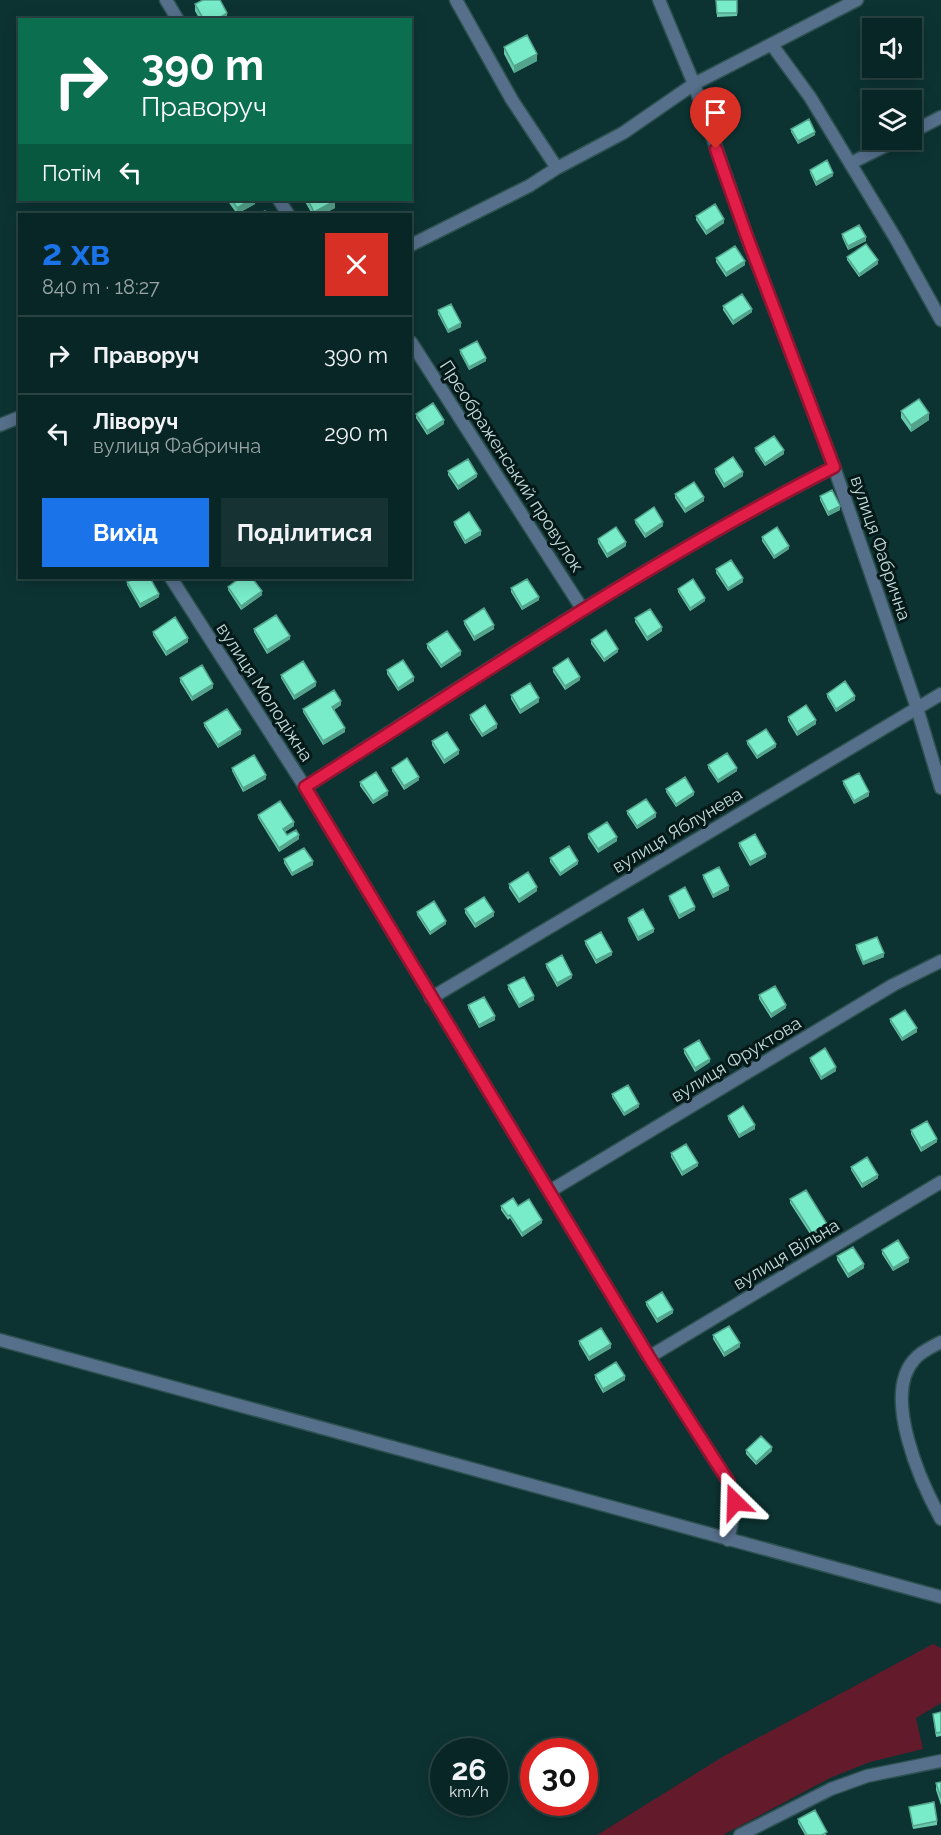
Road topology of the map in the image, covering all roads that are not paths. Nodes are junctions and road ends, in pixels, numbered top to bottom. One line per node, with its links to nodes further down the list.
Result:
1 (166, 0): 5 (street)
2 (456, 0): 12 (street)
3 (659, 0): 7 (street, вулиця Фабрична)
4 (857, 0): 6 (street)
5 (177, 18)
6 (772, 45): 7 (street); 11 (street)
7 (694, 84): 12 (street); 18 (street, вулиця Фабрична)
8 (941, 117): 9 (street)
9 (922, 127)
10 (877, 150): 11 (street)
11 (850, 163): 14 (street)
12 (557, 168): 13 (street)
13 (412, 244)
14 (941, 320)
15 (412, 344): 20 (street, Преображенський провулок)
16 (18, 418): 17 (street)
17 (0, 425)
18 (834, 467): 20 (street); 22 (street, вулиця Фабрична)
19 (172, 579): 23 (street, вулиця Молодіжна)
20 (583, 610): 23 (street)
21 (941, 694): 22 (street, вулиця Яблунева)
22 (917, 708): 24 (street, вулиця Фабрична); 26 (street, вулиця Яблунева)
23 (305, 787): 26 (street, вулиця Молодіжна)
24 (941, 788)
25 (941, 961): 28 (street, вулиця Фруктова)
26 (431, 998): 28 (street, вулиця Молодіжна)
27 (941, 1182): 31 (street, вулиця Вільна)
28 (550, 1191): 31 (street, вулиця Молодіжна)
29 (0, 1340): 33 (street)
30 (941, 1342): 32 (street)
31 (649, 1357): 33 (street, вулиця Молодіжна)
32 (941, 1519)
33 (728, 1540): 34 (street)
34 (941, 1597)
35 (941, 1761): 36 (street)
36 (740, 1835)

